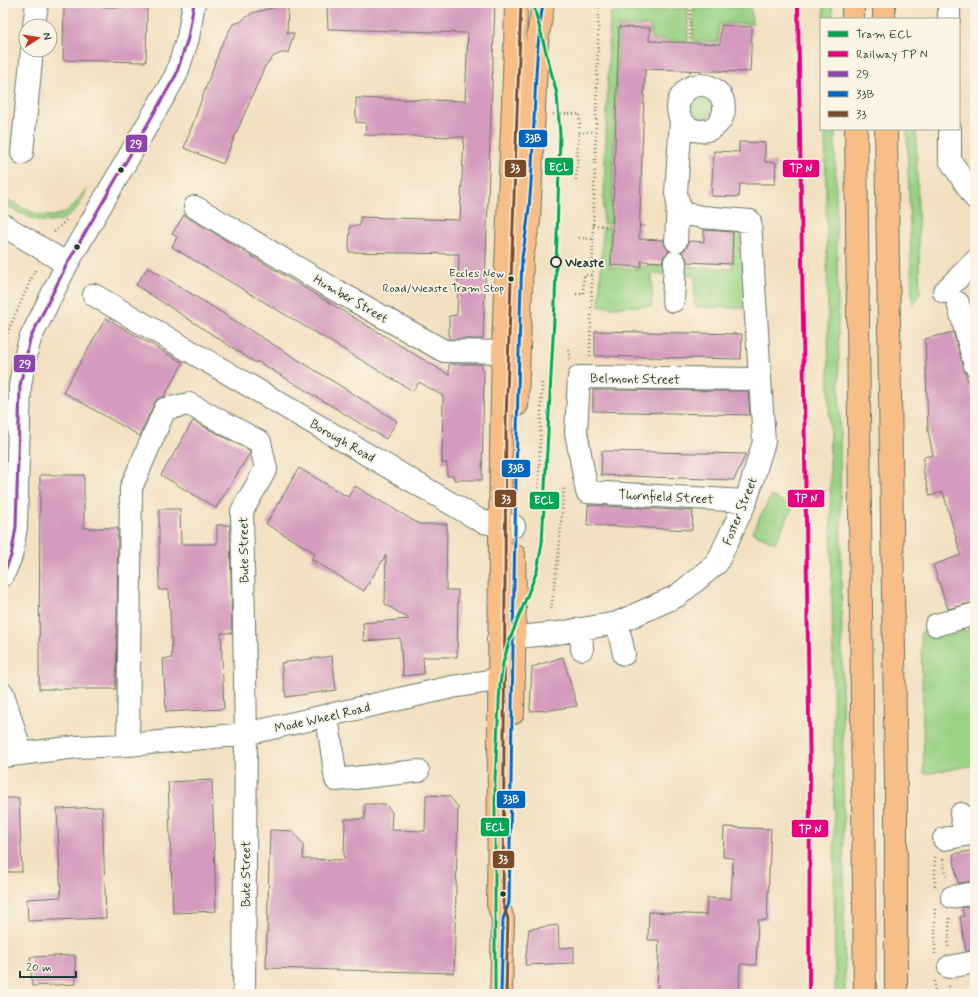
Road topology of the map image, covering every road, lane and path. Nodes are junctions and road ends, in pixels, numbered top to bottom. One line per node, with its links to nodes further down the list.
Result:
1 (37, 3): 10 (street)
2 (194, 3): 40 (street)
3 (516, 3): 46 (main road)
4 (543, 3): 46 (main road)
5 (599, 3): 21 (path)
6 (690, 3): 14 (path)
7 (853, 3): 11 (main road)
8 (884, 3): 12 (main road)
9 (949, 3): 13 (street)
10 (35, 18)
11 (854, 18)
12 (884, 18)
13 (949, 18)
14 (690, 43)
15 (31, 58): 23 (street)
16 (550, 114): 22 (path)
17 (681, 120): 26 (street)
18 (856, 130): 80 (main road)
19 (886, 130): 81 (main road)
20 (950, 130): 25 (street)
21 (596, 131): 22 (path); 30 (path)
22 (578, 133): 24 (path)
23 (22, 153)
24 (576, 180)
25 (975, 198)
26 (678, 202): 36 (street); 51 (street, Foster Street)
27 (195, 207): 46 (street, Humber Street)
28 (66, 220): 37 (path)
29 (3, 225): 37 (street)
30 (593, 225): 31 (path); 35 (path)
31 (612, 226)
32 (640, 226): 33 (path)
33 (646, 226)
34 (579, 238): 35 (path)
35 (593, 238): 41 (path)
36 (676, 241)
37 (45, 250): 40 (street); 47 (path)
38 (975, 261): 49 (street)
39 (675, 262): 44 (street)
40 (67, 264): 58 (street)
41 (592, 275): 42 (path); 50 (path)
42 (576, 294)
43 (94, 295): 57 (street, Borough Road)
44 (673, 301)
45 (569, 350): 48 (path)
46 (511, 352): 57 (main road)
47 (3, 354)
48 (569, 356)
49 (975, 365)
50 (589, 377): 51 (street, Belmont Street); 53 (street, Belmont Street)
51 (759, 380): 54 (street, Foster Street)
52 (542, 382): 56 (path)
53 (587, 492): 54 (street, Thornfield Street)
54 (746, 501): 61 (street, Foster Street)
55 (563, 502): 59 (path)
56 (538, 504)
57 (507, 526): 63 (main road)
58 (3, 575)
59 (551, 609)
60 (975, 614): 62 (street)
61 (617, 623): 63 (street, Foster Street); 64 (street)
62 (936, 625)
63 (506, 639): 65 (main road)
64 (624, 654)
65 (506, 678): 67 (street, Mode Wheel Road); 79 (main road)
66 (3, 694): 70 (street)
67 (327, 716): 68 (street, Mode Wheel Road); 71 (street)
68 (246, 734): 69 (street, Mode Wheel Road); 69 (street, Bute Street); 78 (street, Bute Street)
69 (128, 745): 70 (street, Mode Wheel Road)
70 (12, 754)
71 (418, 771)
72 (967, 827): 73 (street)
73 (944, 839)
74 (975, 893): 75 (street)
75 (952, 897)
76 (975, 962): 77 (street)
77 (949, 967)
78 (244, 994)
79 (501, 994)
80 (865, 994)
81 (896, 994)

